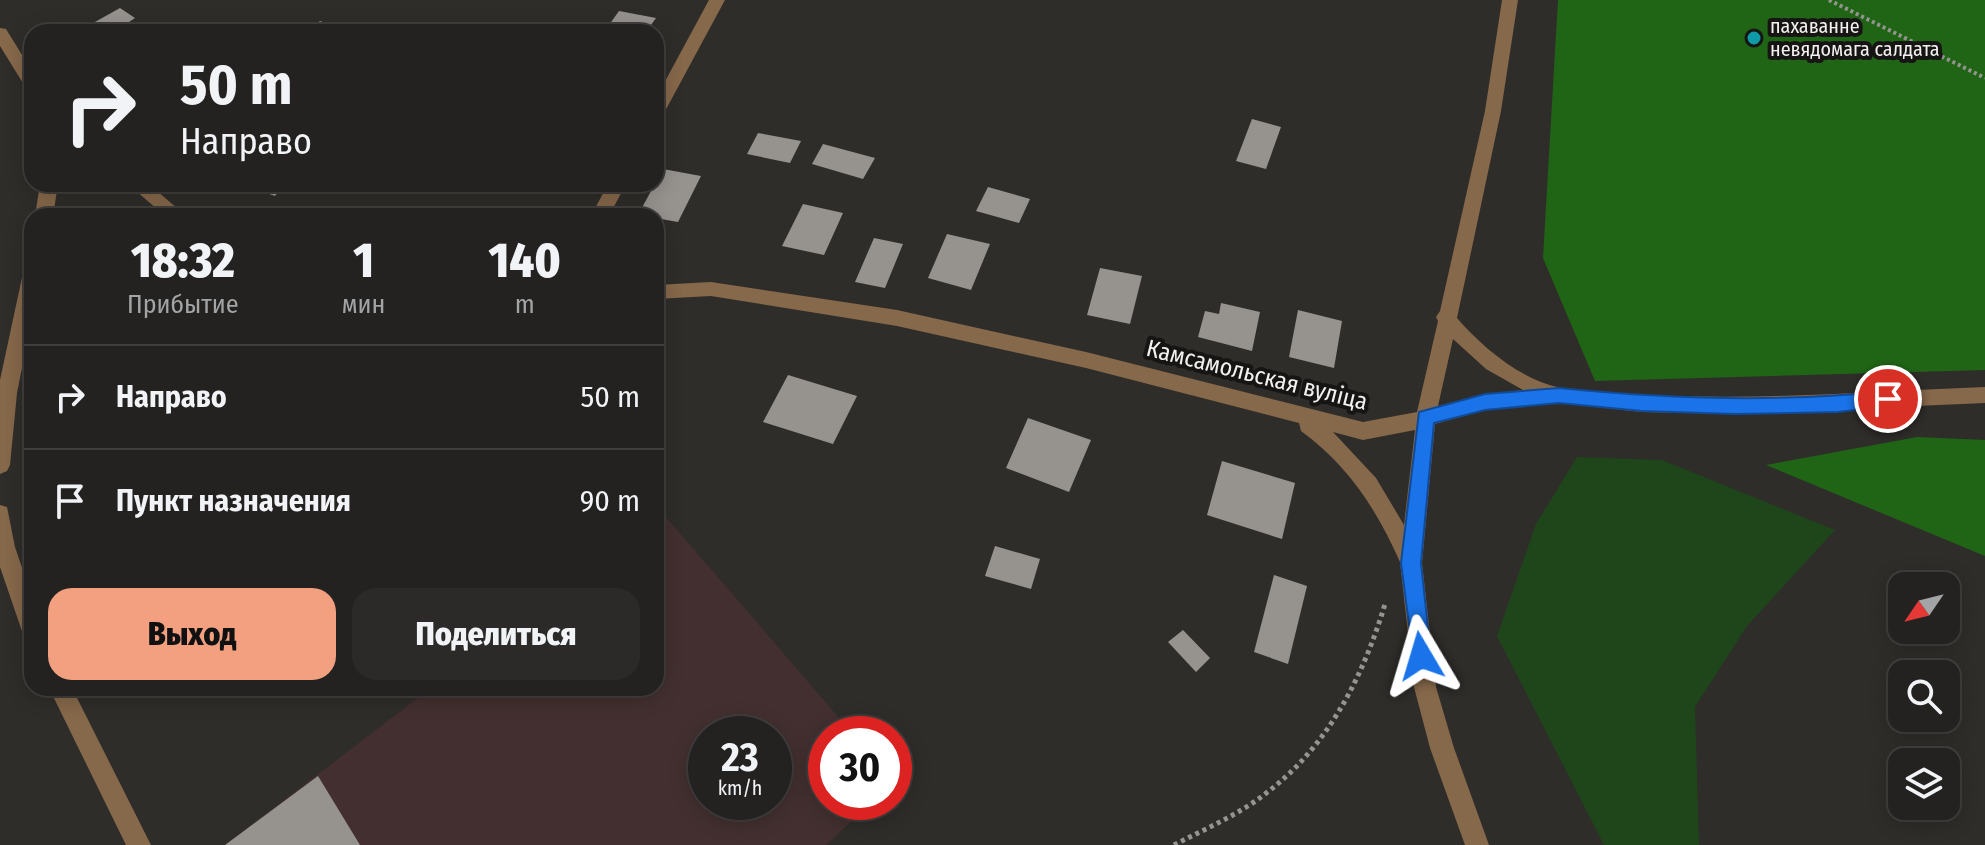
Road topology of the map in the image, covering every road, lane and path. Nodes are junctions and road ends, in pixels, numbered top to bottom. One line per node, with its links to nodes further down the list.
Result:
1 (717, 0): 7 (street)
2 (1510, 0): 12 (street)
3 (1829, 0): 6 (path)
4 (0, 33): 5 (street)
5 (24, 71)
6 (1985, 78)
7 (664, 98)
8 (147, 192): 9 (street)
9 (167, 208)
10 (664, 292): 15 (street, Камсамольская вуліца)
11 (24, 311): 17 (street)
12 (1445, 317): 13 (street); 16 (street)
13 (1559, 395): 14 (street); 16 (street, Камсамольская вуліца)
14 (1985, 395)
15 (1291, 414): 16 (street, Камсамольская вуліца); 20 (street)
16 (1426, 418): 20 (street)
17 (0, 465)
18 (0, 514): 19 (street)
19 (2, 548): 22 (street)
20 (1411, 563): 26 (street)
21 (1388, 594): 25 (path)
22 (24, 607)
23 (64, 696): 24 (street)
24 (139, 845)
25 (1174, 845)
26 (1477, 845)

